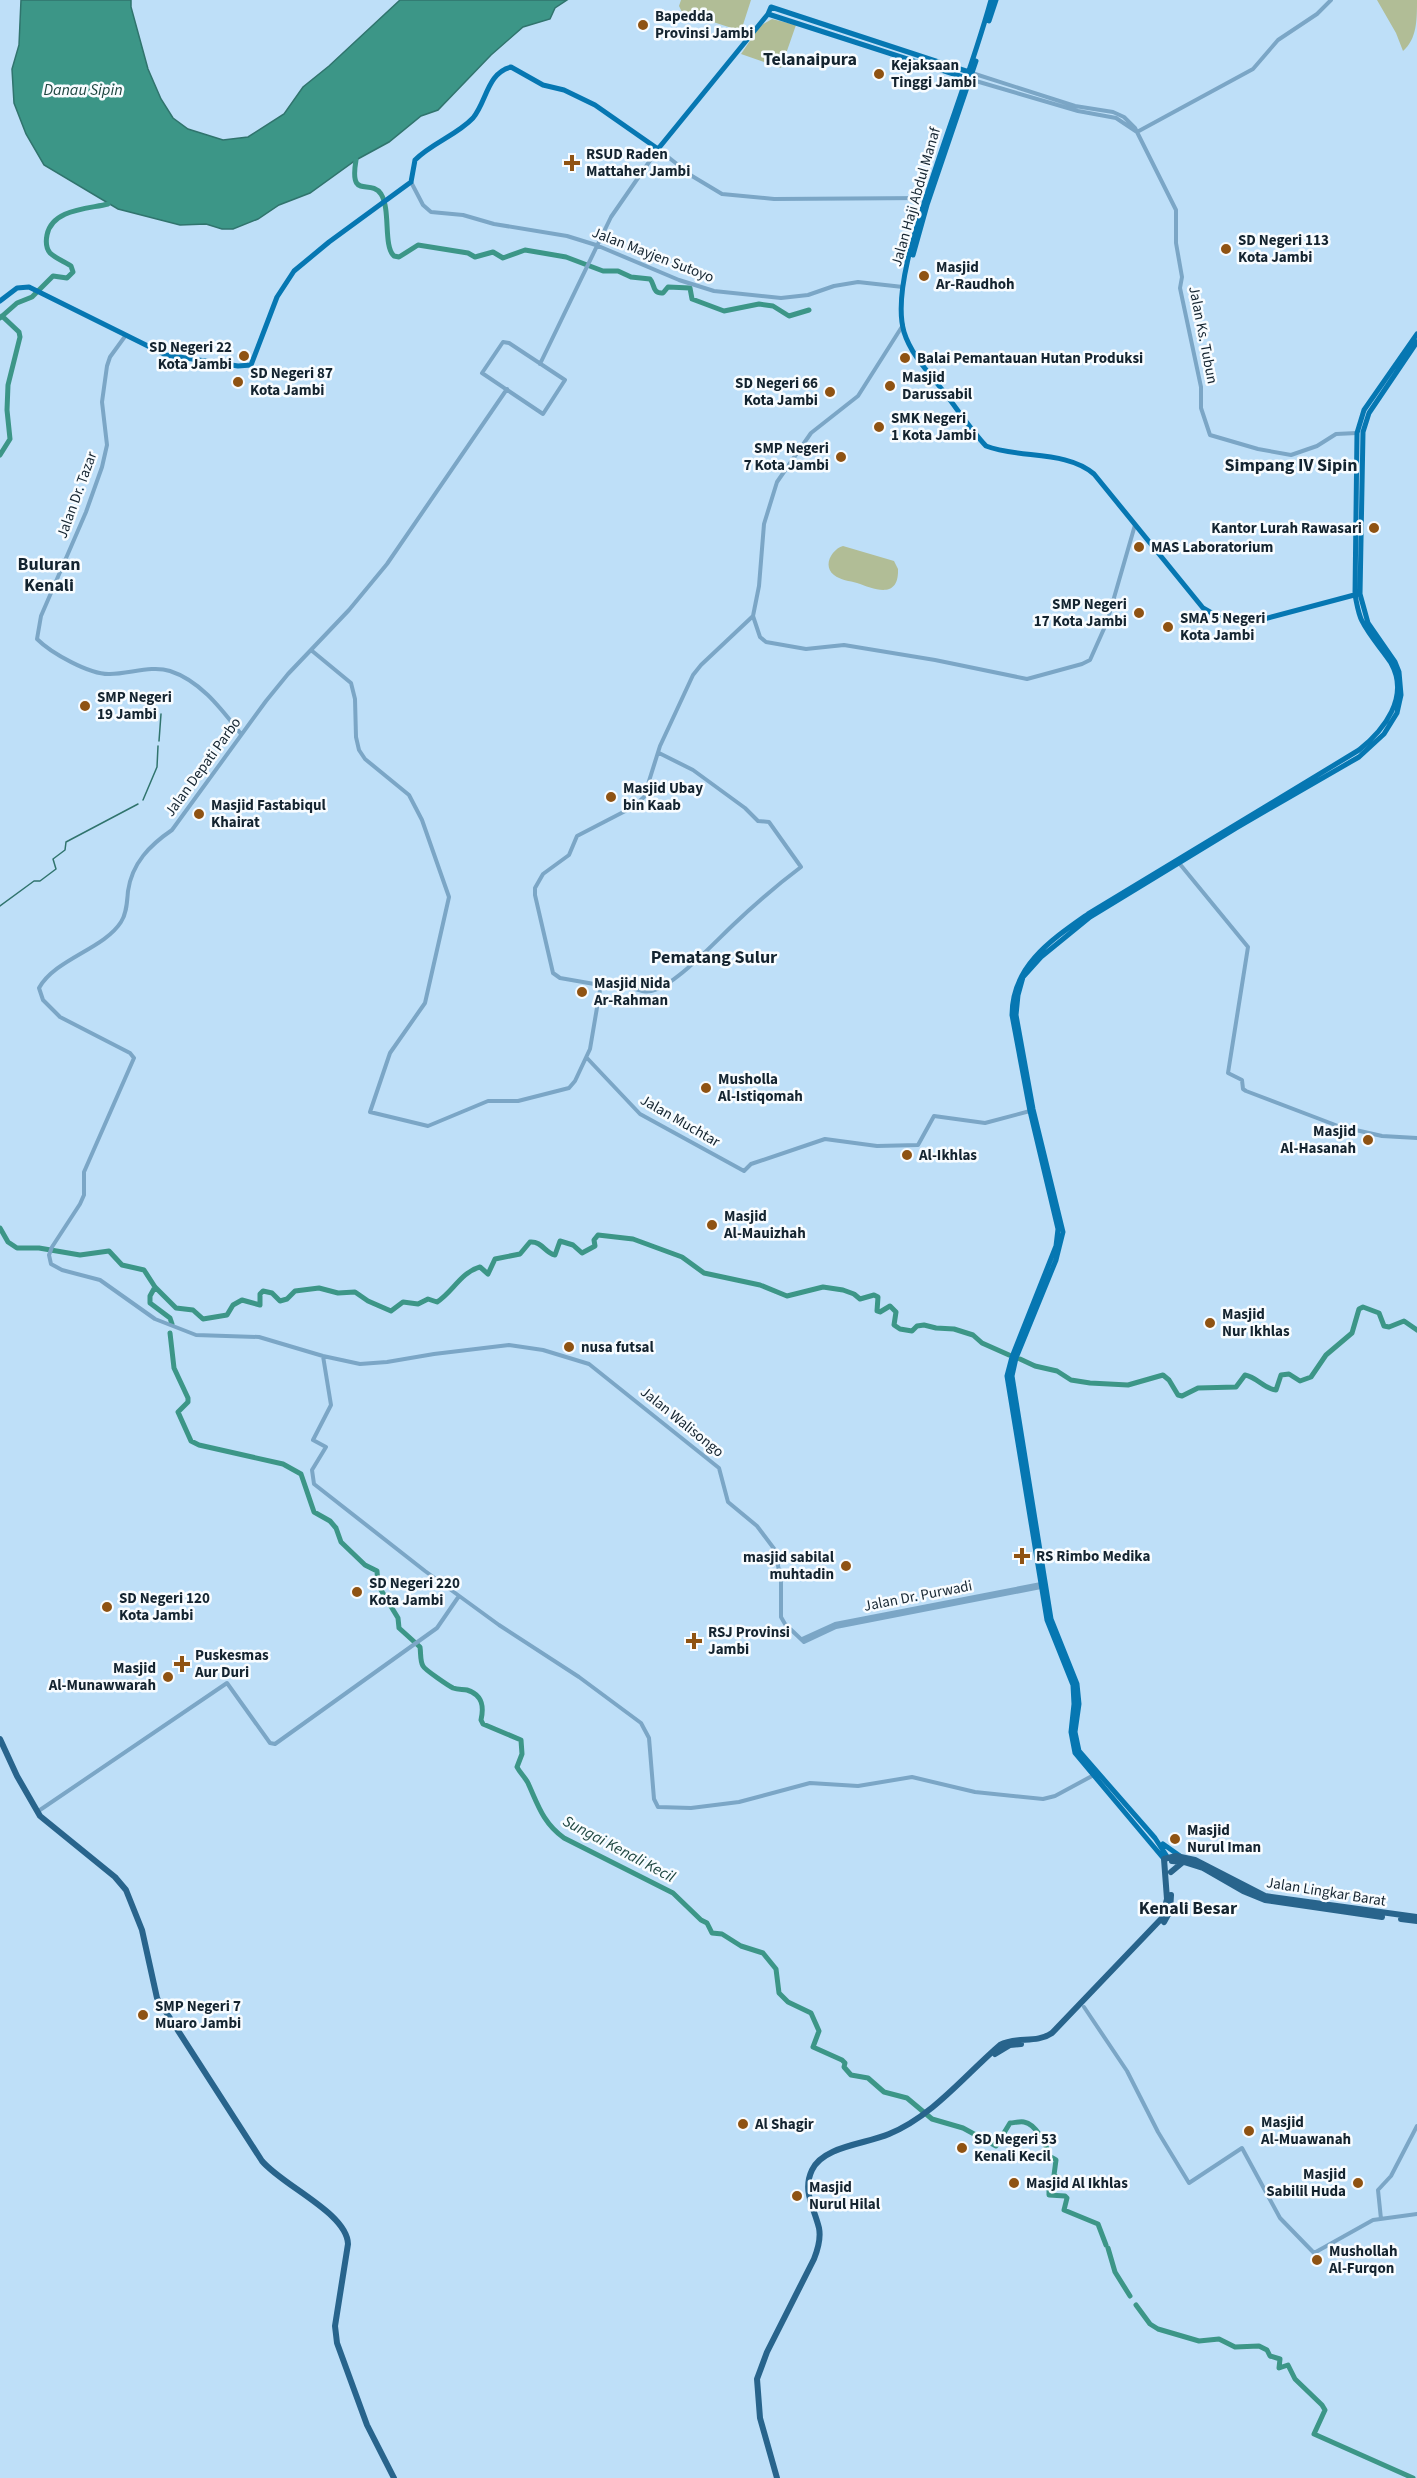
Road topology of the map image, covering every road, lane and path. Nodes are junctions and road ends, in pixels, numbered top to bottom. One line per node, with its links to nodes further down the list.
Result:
1 (994, 0): 4 (main road, Jalan Haji Abdul Manaf)
2 (1331, 0): 7 (street)
3 (768, 14): 4 (main road); 5 (main road); 8 (main road)
4 (971, 72): 5 (main road, Jalan Haji Abdul Manaf); 6 (street)
5 (968, 79): 6 (street); 9 (main road, Jalan Haji Abdul Manaf)
6 (1068, 106): 7 (street)
7 (1136, 130): 23 (street, Jalan Ks. Tubun)
8 (658, 149): 10 (main road); 11 (street); 12 (street)
9 (934, 178): 11 (main road, Jalan Haji Abdul Manaf); 15 (main road, Jalan Haji Abdul Manaf)
10 (411, 182): 12 (street, Jalan Mayjen Sutoyo); 16 (main road)
11 (926, 198): 13 (main road, Jalan Haji Abdul Manaf)
12 (596, 245): 13 (street, Jalan Mayjen Sutoyo); 19 (street)
13 (903, 287): 15 (main road, Jalan Haji Abdul Manaf)
14 (0, 301): 16 (main road)
15 (904, 325): 25 (main road); 29 (street)
16 (126, 334): 31 (street, Jalan Dr. Tazar)
17 (1417, 334): 20 (main road)
18 (1417, 342): 20 (main road)
19 (540, 363): 22 (street); 22 (street)
20 (1394, 373): 21 (main road)
21 (1383, 388): 23 (main road); 24 (main road)
22 (507, 389): 30 (street, Jalan Depati Parbo)
23 (1357, 433): 24 (main road)
24 (1360, 447): 28 (main road)
25 (1028, 453): 26 (main road); 27 (main road)
26 (1135, 525): 27 (main road); 29 (street)
27 (1178, 577): 28 (main road)
28 (1357, 593): 33 (main road)
29 (753, 616): 32 (street)
30 (311, 650): 31 (street, Jalan Depati Parbo); 37 (street)
31 (242, 734): 42 (street, Jalan Depati Parbo)
32 (659, 753): 36 (street); 36 (street)
33 (1287, 796): 34 (main road); 35 (main road)
34 (1179, 863): 35 (main road); 40 (street)
35 (1149, 879): 38 (main road)
36 (600, 985): 37 (street)
37 (587, 1057): 39 (street, Jalan Muchtar)
38 (1027, 1087): 39 (main road); 41 (main road)
39 (1030, 1111): 41 (main road)
40 (1417, 1138)
41 (1041, 1150): 44 (main road)
42 (49, 1256): 43 (street, Jalan Walisongo)
43 (323, 1356): 46 (street); 47 (street, Jalan Walisongo)
44 (1017, 1423): 45 (main road); 50 (main road)
45 (1041, 1586): 47 (street, Jalan Dr. Purwadi); 49 (main road)
46 (459, 1596): 49 (street); 51 (street)
47 (803, 1640)
48 (0, 1739): 51 (highway)
49 (1092, 1776): 50 (main road)
50 (1115, 1798): 52 (main road); 54 (main road)
51 (37, 1812): 63 (highway)
52 (1155, 1838): 53 (main road); 54 (main road)
53 (1182, 1859): 54 (highway, Jalan Lingkar Barat); 55 (highway); 56 (highway, Jalan Lingkar Barat)
54 (1167, 1860): 55 (highway); 57 (highway)
55 (1171, 1872): 57 (highway)
56 (1417, 1919)
57 (1130, 1955): 58 (highway); 59 (highway)
58 (1084, 2007): 59 (highway); 62 (street)
59 (987, 2059): 64 (highway)
60 (1417, 2126): 62 (street)
61 (1417, 2214): 62 (street)
62 (1381, 2219)
63 (394, 2478)
64 (777, 2478)

